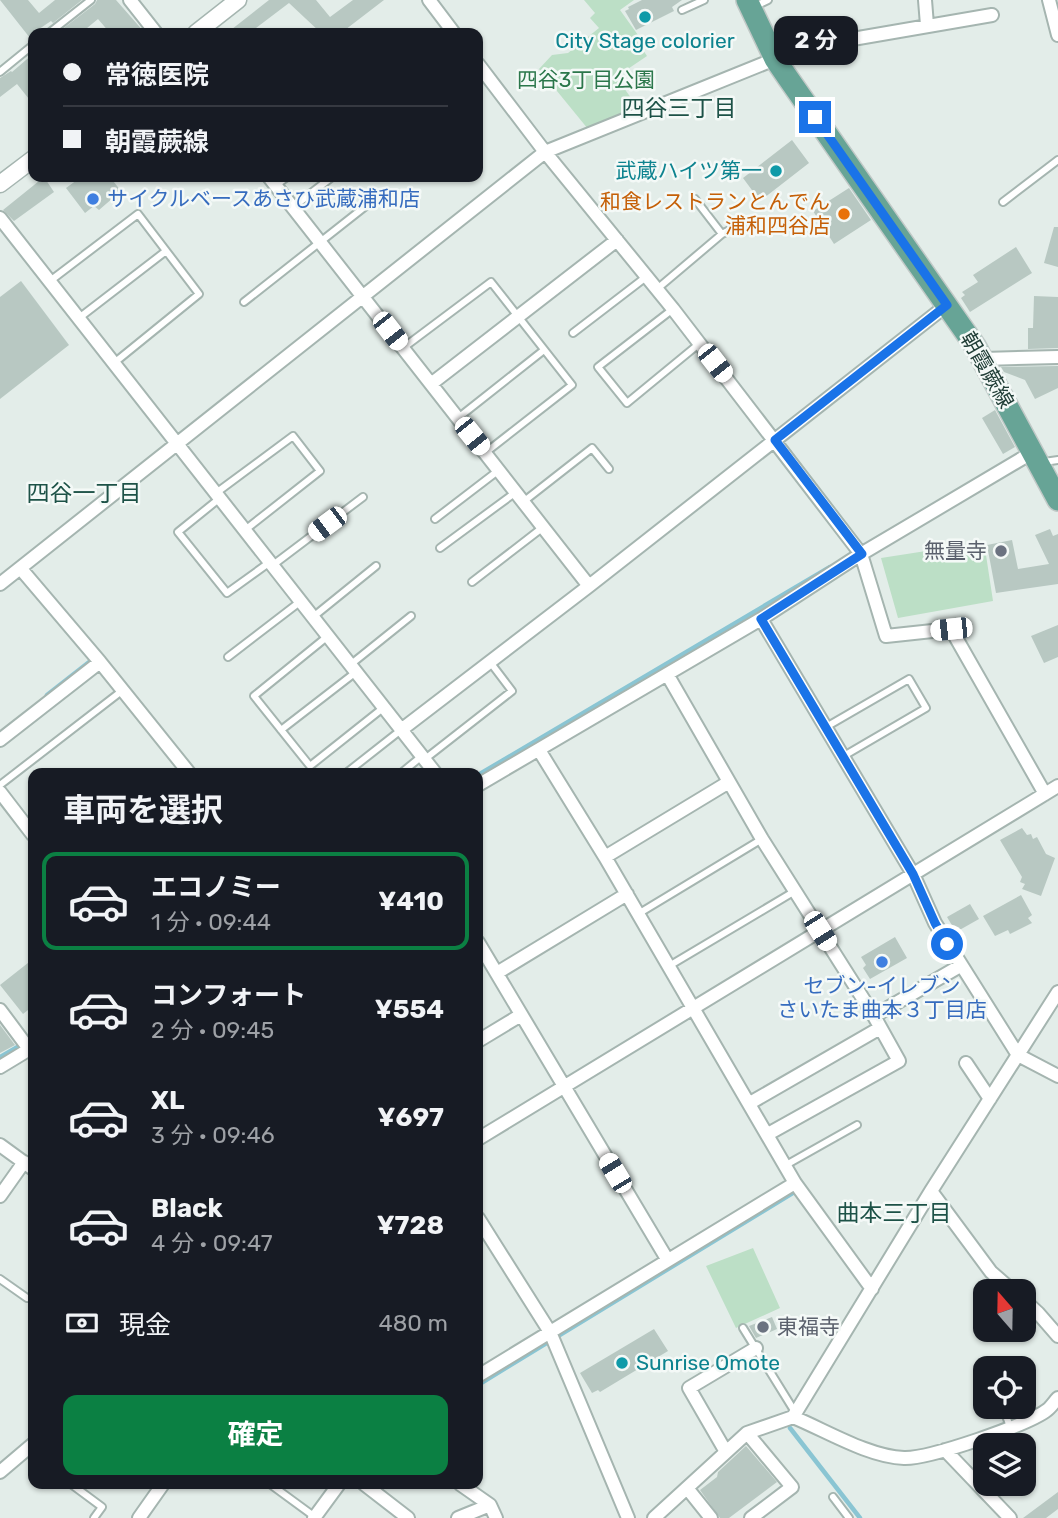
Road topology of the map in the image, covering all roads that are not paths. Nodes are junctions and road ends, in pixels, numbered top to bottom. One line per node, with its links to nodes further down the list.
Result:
1 (91, 0): 12 (lane)
2 (130, 0): 13 (street)
3 (238, 0): 14 (street)
4 (429, 0): 15 (street)
5 (704, 0): 9 (lane)
6 (925, 0): 11 (street)
7 (1049, 0): 16 (street)
8 (755, 3): 18 (main road, 朝霞蕨線)
9 (682, 10)
10 (992, 15): 11 (street)
11 (927, 25): 18 (street)
12 (55, 28)
13 (152, 28)
14 (202, 28)
15 (450, 28)
16 (1058, 35)
17 (28, 50): 20 (lane)
18 (777, 60): 21 (street); 42 (main road, 朝霞蕨線)
19 (483, 71): 21 (street)
20 (0, 72)
21 (545, 152): 34 (street); 40 (street)
22 (1058, 160): 29 (lane)
23 (28, 163): 26 (street)
24 (273, 182): 30 (street)
25 (326, 182): 30 (lane)
26 (0, 184)
27 (381, 194): 35 (lane)
28 (695, 199): 33 (lane)
29 (1003, 202)
30 (293, 207): 35 (street)
31 (0, 218): 38 (street)
32 (747, 220): 33 (lane)
33 (722, 234): 39 (lane)
34 (617, 240): 37 (street); 44 (street)
35 (320, 242): 40 (street); 41 (lane)
36 (166, 251): 38 (lane); 45 (lane); 52 (lane)
37 (647, 276): 39 (street); 46 (lane)
38 (50, 281): 45 (street)
39 (657, 289): 43 (street)
40 (363, 297): 48 (street); 56 (street)
41 (244, 302)
42 (947, 305): 51 (main road, 朝霞蕨線); 55 (street)
43 (673, 309): 47 (street); 47 (lane)
44 (519, 317): 48 (lane); 49 (lane); 53 (street)
45 (79, 318): 52 (street)
46 (573, 333)
47 (700, 344): 55 (street)
48 (403, 348): 53 (street)
49 (544, 350): 54 (lane); 57 (lane)
50 (1058, 357): 51 (street)
51 (983, 359): 58 (main road, 朝霞蕨線)
52 (114, 363): 56 (street)
53 (431, 384): 54 (street)
54 (458, 418): 57 (street)
55 (775, 440): 69 (street); 75 (street)
56 (178, 445): 61 (street); 72 (street)
57 (485, 453): 60 (street)
58 (1043, 458): 64 (main road, 朝霞蕨線); 69 (street)
59 (609, 469): 63 (lane)
60 (499, 470): 63 (street); 65 (lane)
61 (218, 496): 67 (street); 67 (lane); 70 (lane)
62 (363, 497): 70 (lane)
63 (520, 497): 66 (street); 68 (lane)
64 (1058, 500)
65 (435, 519)
66 (543, 527): 73 (lane); 75 (street)
67 (245, 530): 70 (street)
68 (440, 548)
69 (862, 554): 79 (street); 104 (street)
70 (271, 564): 76 (street)
71 (376, 566): 78 (lane)
72 (21, 569): 74 (street); 82 (street)
73 (472, 582)
74 (0, 584)
75 (589, 586): 83 (street)
76 (301, 601): 78 (street); 81 (lane)
77 (411, 616): 84 (lane)
78 (313, 617): 80 (street)
79 (761, 619): 85 (street); 88 (street)
80 (328, 636): 84 (street); 89 (lane)
81 (228, 657)
82 (100, 662): 86 (street); 91 (street)
83 (490, 662): 90 (street); 93 (lane)
84 (353, 668): 87 (street); 89 (lane)
85 (667, 674): 92 (street); 100 (street)
86 (123, 690): 95 (street); 101 (lane)
87 (384, 708): 89 (lane); 90 (street)
88 (824, 728): 94 (street); 94 (lane)
89 (281, 730)
90 (401, 730): 93 (street); 96 (lane)
91 (0, 740)
92 (539, 750): 99 (street); 107 (street)
93 (423, 757): 97 (lane); 98 (street)
94 (842, 757): 108 (street)
95 (185, 768)
96 (353, 768)
97 (408, 768)
98 (431, 768)
99 (483, 782)
100 (729, 782): 106 (street); 107 (street)
101 (0, 785)
102 (1058, 786): 104 (street)
103 (0, 792): 105 (street)
104 (1045, 794): 108 (street)
105 (28, 828)
106 (762, 839): 109 (street); 111 (lane)
107 (605, 857): 110 (street)
108 (913, 874): 112 (street); 115 (street)
109 (795, 891): 112 (street); 114 (lane)
110 (627, 894): 111 (street); 116 (street)
111 (638, 914): 114 (street)
112 (820, 931): 118 (street); 121 (street)
113 (483, 950): 116 (street)
114 (669, 966): 118 (street)
115 (960, 966): 121 (street); 125 (street)
116 (497, 973): 120 (street)
117 (1058, 992): 125 (street)
118 (692, 1008): 129 (street); 131 (street)
119 (0, 1010): 123 (street)
120 (521, 1015): 122 (street); 129 (street)
121 (877, 1022): 131 (street); 133 (street)
122 (483, 1038)
123 (28, 1044)
124 (28, 1050): 127 (street)
125 (1018, 1055): 128 (street); 130 (street)
126 (965, 1063): 130 (street)
127 (0, 1067)
128 (1058, 1076)
129 (564, 1086): 134 (street); 143 (street)
130 (990, 1099): 140 (street)
131 (750, 1103): 133 (street)
132 (857, 1125): 137 (lane)
133 (768, 1134): 137 (street)
134 (483, 1136)
135 (0, 1146): 136 (street)
136 (28, 1165)
137 (786, 1165): 139 (street)
138 (28, 1167): 141 (street)
139 (795, 1183): 143 (street); 146 (street)
140 (931, 1191): 145 (street); 146 (street)
141 (0, 1196)
142 (483, 1226): 150 (street)
143 (667, 1259): 150 (street)
144 (0, 1279): 147 (lane)
145 (999, 1279)
146 (872, 1289): 155 (street)
147 (27, 1298)
148 (1036, 1310): 151 (street)
149 (743, 1328): 152 (lane)
150 (550, 1332): 153 (street); 179 (street)
151 (1058, 1336)
152 (756, 1348): 155 (lane); 161 (street)
153 (483, 1373)
154 (1058, 1398): 157 (street)
155 (794, 1414): 158 (street); 159 (street)
156 (1007, 1419): 157 (lane)
157 (1010, 1427): 159 (street)
158 (747, 1433): 161 (street); 182 (street)
159 (945, 1450): 184 (street)
160 (28, 1452): 162 (street)
161 (726, 1452): 163 (street)
162 (0, 1472)
163 (687, 1488): 180 (street); 181 (street)
164 (78, 1489): 173 (lane)
165 (159, 1489): 174 (street)
166 (276, 1489): 175 (lane)
167 (335, 1489): 175 (street)
168 (370, 1489): 176 (street)
169 (467, 1489): 171 (street)
170 (833, 1497): 172 (lane)
171 (490, 1505): 177 (street); 178 (street)
172 (847, 1515): 183 (lane)
173 (94, 1518)
174 (139, 1518)
175 (314, 1518)
176 (408, 1518)
177 (458, 1518)
178 (496, 1518)
179 (628, 1518)
180 (654, 1518)
181 (711, 1518)
182 (751, 1518)
183 (837, 1518)
184 (1010, 1518)

